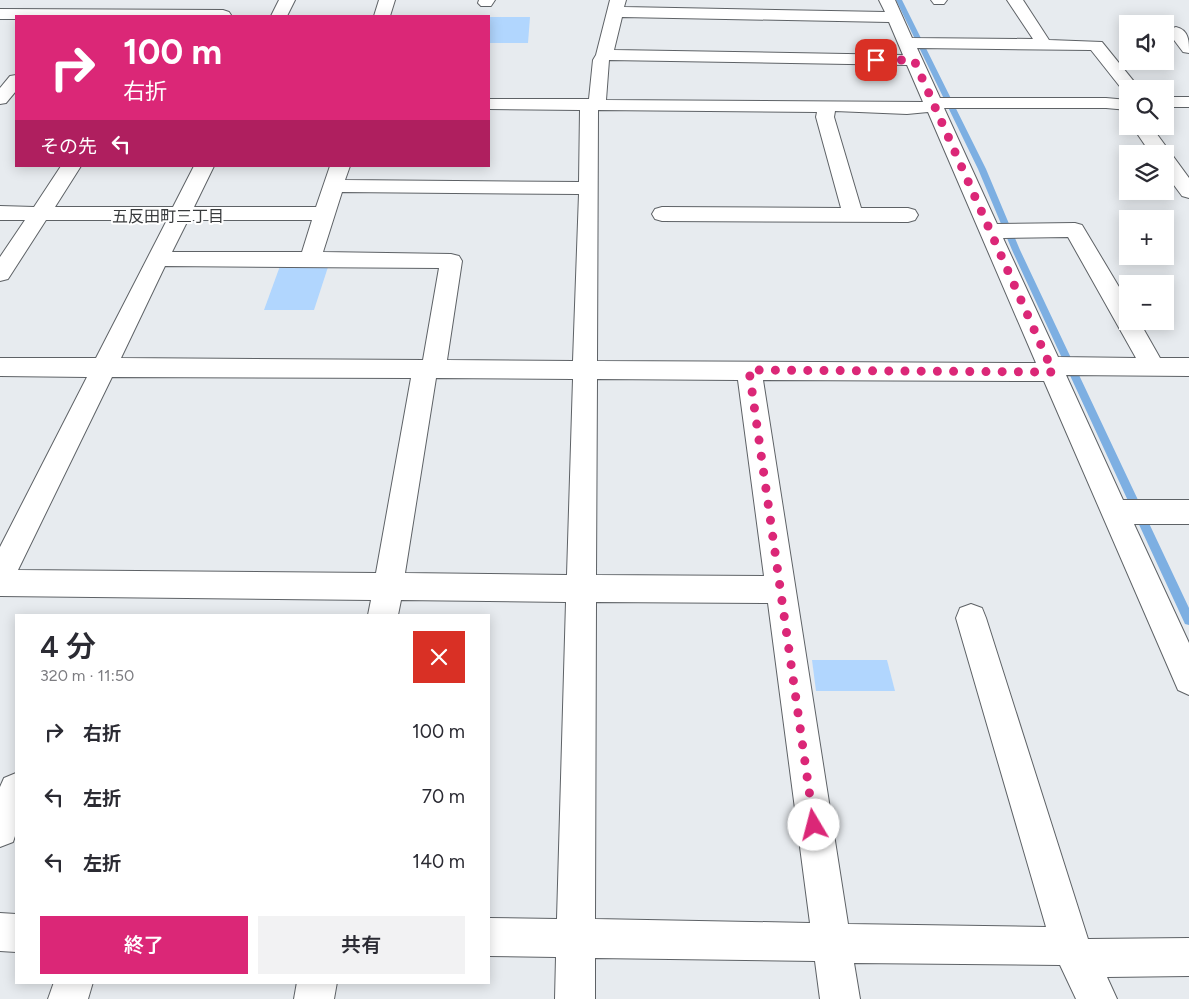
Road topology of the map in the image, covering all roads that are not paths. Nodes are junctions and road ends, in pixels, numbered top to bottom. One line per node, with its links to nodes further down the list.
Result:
1 (82, 0): 10 (street)
2 (182, 0): 11 (street)
3 (287, 0): 13 (street)
4 (387, 0): 14 (street)
5 (1015, 0): 16 (street)
6 (617, 6): 7 (street); 19 (street)
7 (790, 8): 8 (street)
8 (891, 9): 18 (street)
9 (0, 14): 10 (street)
10 (70, 15): 11 (street)
11 (171, 15): 12 (street)
12 (223, 15)
13 (280, 15)
14 (382, 15)
15 (1176, 32): 17 (street)
16 (1044, 44): 18 (street); 21 (street)
17 (1189, 48)
18 (911, 49): 19 (street); 27 (street)
19 (604, 55): 29 (street)
20 (15, 81): 22 (street)
21 (1119, 86)
22 (0, 100): 23 (street)
23 (15, 101)
24 (1119, 102): 27 (street)
25 (1174, 102): 26 (street)
26 (1189, 102)
27 (944, 103): 30 (street); 47 (street)
28 (490, 104): 29 (street)
29 (593, 104): 30 (street); 38 (street)
30 (827, 107): 45 (street)
31 (70, 167): 41 (street)
32 (204, 167): 42 (street)
33 (340, 167): 36 (street)
34 (460, 167): 37 (street)
35 (1174, 171): 39 (street)
36 (334, 186): 37 (street); 43 (street)
37 (456, 187): 38 (street)
38 (589, 188): 57 (street)
39 (1189, 192)
40 (0, 213): 41 (street)
41 (40, 213): 42 (street); 50 (street)
42 (180, 214): 43 (street); 48 (street)
43 (325, 214): 49 (street)
44 (662, 214): 45 (street)
45 (853, 215): 46 (street)
46 (908, 215)
47 (1002, 231): 53 (street); 55 (street)
48 (158, 259): 49 (street); 51 (street)
49 (310, 259): 56 (street)
50 (0, 274)
51 (104, 366): 52 (street); 56 (street); 61 (street)
52 (0, 367)
53 (1153, 367): 54 (street); 55 (street)
54 (1189, 367)
55 (1062, 368): 58 (street); 59 (street)
56 (430, 369): 57 (street); 65 (street)
57 (585, 370): 58 (street); 63 (street)
58 (749, 370): 64 (street)
59 (1131, 512): 60 (street); 67 (street)
60 (1189, 512)
61 (0, 577)
62 (0, 583): 65 (street)
63 (581, 590): 64 (street); 65 (street); 73 (street)
64 (781, 590): 74 (street)
65 (386, 601)
66 (971, 618): 75 (street)
67 (1189, 679)
68 (15, 792): 69 (street)
69 (0, 829)
70 (0, 932): 71 (street)
71 (15, 933)
72 (490, 937): 73 (street)
73 (576, 938): 74 (street); 81 (street)
74 (831, 942): 75 (street); 82 (street)
75 (1074, 952): 76 (street); 83 (street)
76 (1189, 957)
77 (73, 984): 79 (street)
78 (317, 984): 80 (street)
79 (68, 999)
80 (314, 999)
81 (575, 999)
82 (840, 999)
83 (1098, 999)

